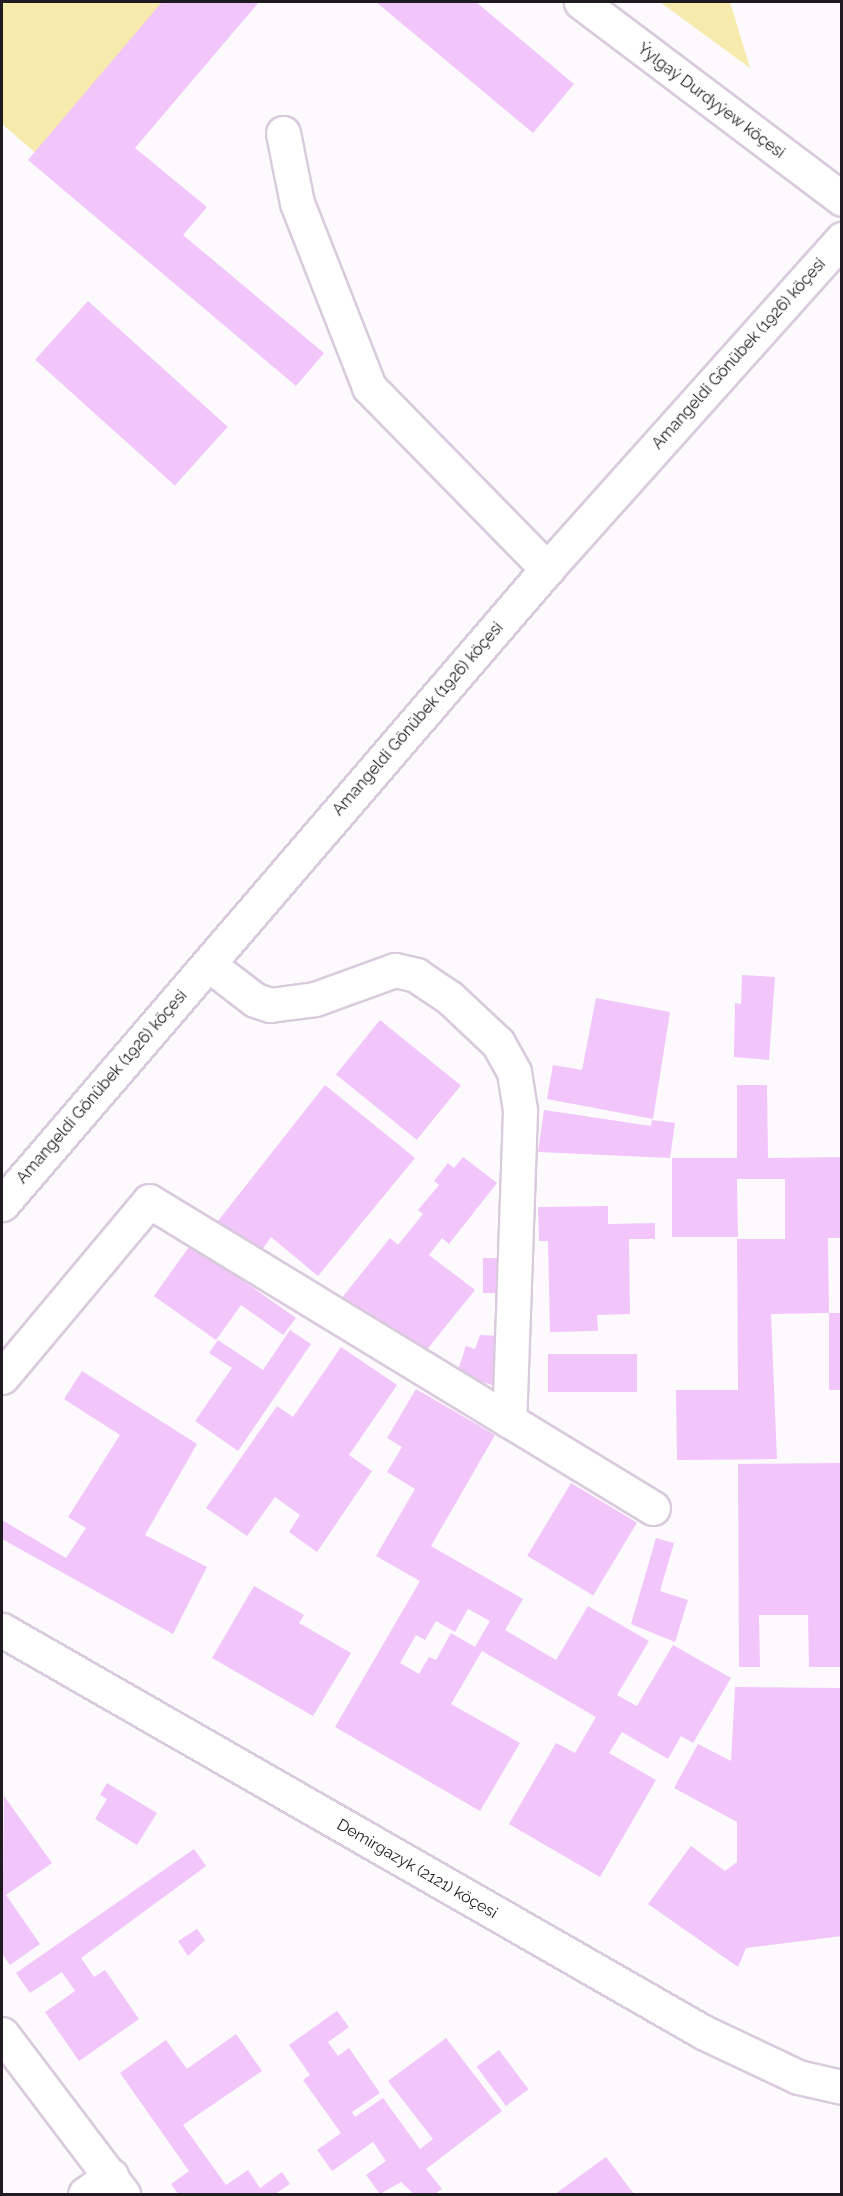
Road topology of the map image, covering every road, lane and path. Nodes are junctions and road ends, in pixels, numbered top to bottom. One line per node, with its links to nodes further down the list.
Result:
1 (581, 2): 3 (street, Ýylgaý Durdyýew köçesi)
2 (283, 133): 5 (street)
3 (842, 200)
4 (842, 239): 5 (street, Amangeldi Gönübek (1926) köçesi)
5 (548, 568): 6 (street, Amangeldi Gönübek (1926) köçesi)
6 (208, 964): 7 (street, Amangeldi Gönübek (1926) köçesi); 9 (street)
7 (2, 1204)
8 (2, 1377): 9 (street)
9 (509, 1421): 10 (street)
10 (653, 1508)
11 (2, 1630): 13 (street, Demirgazyk (2121) köçesi)
12 (2, 2034): 14 (street)
13 (842, 2087)
14 (107, 2188)

